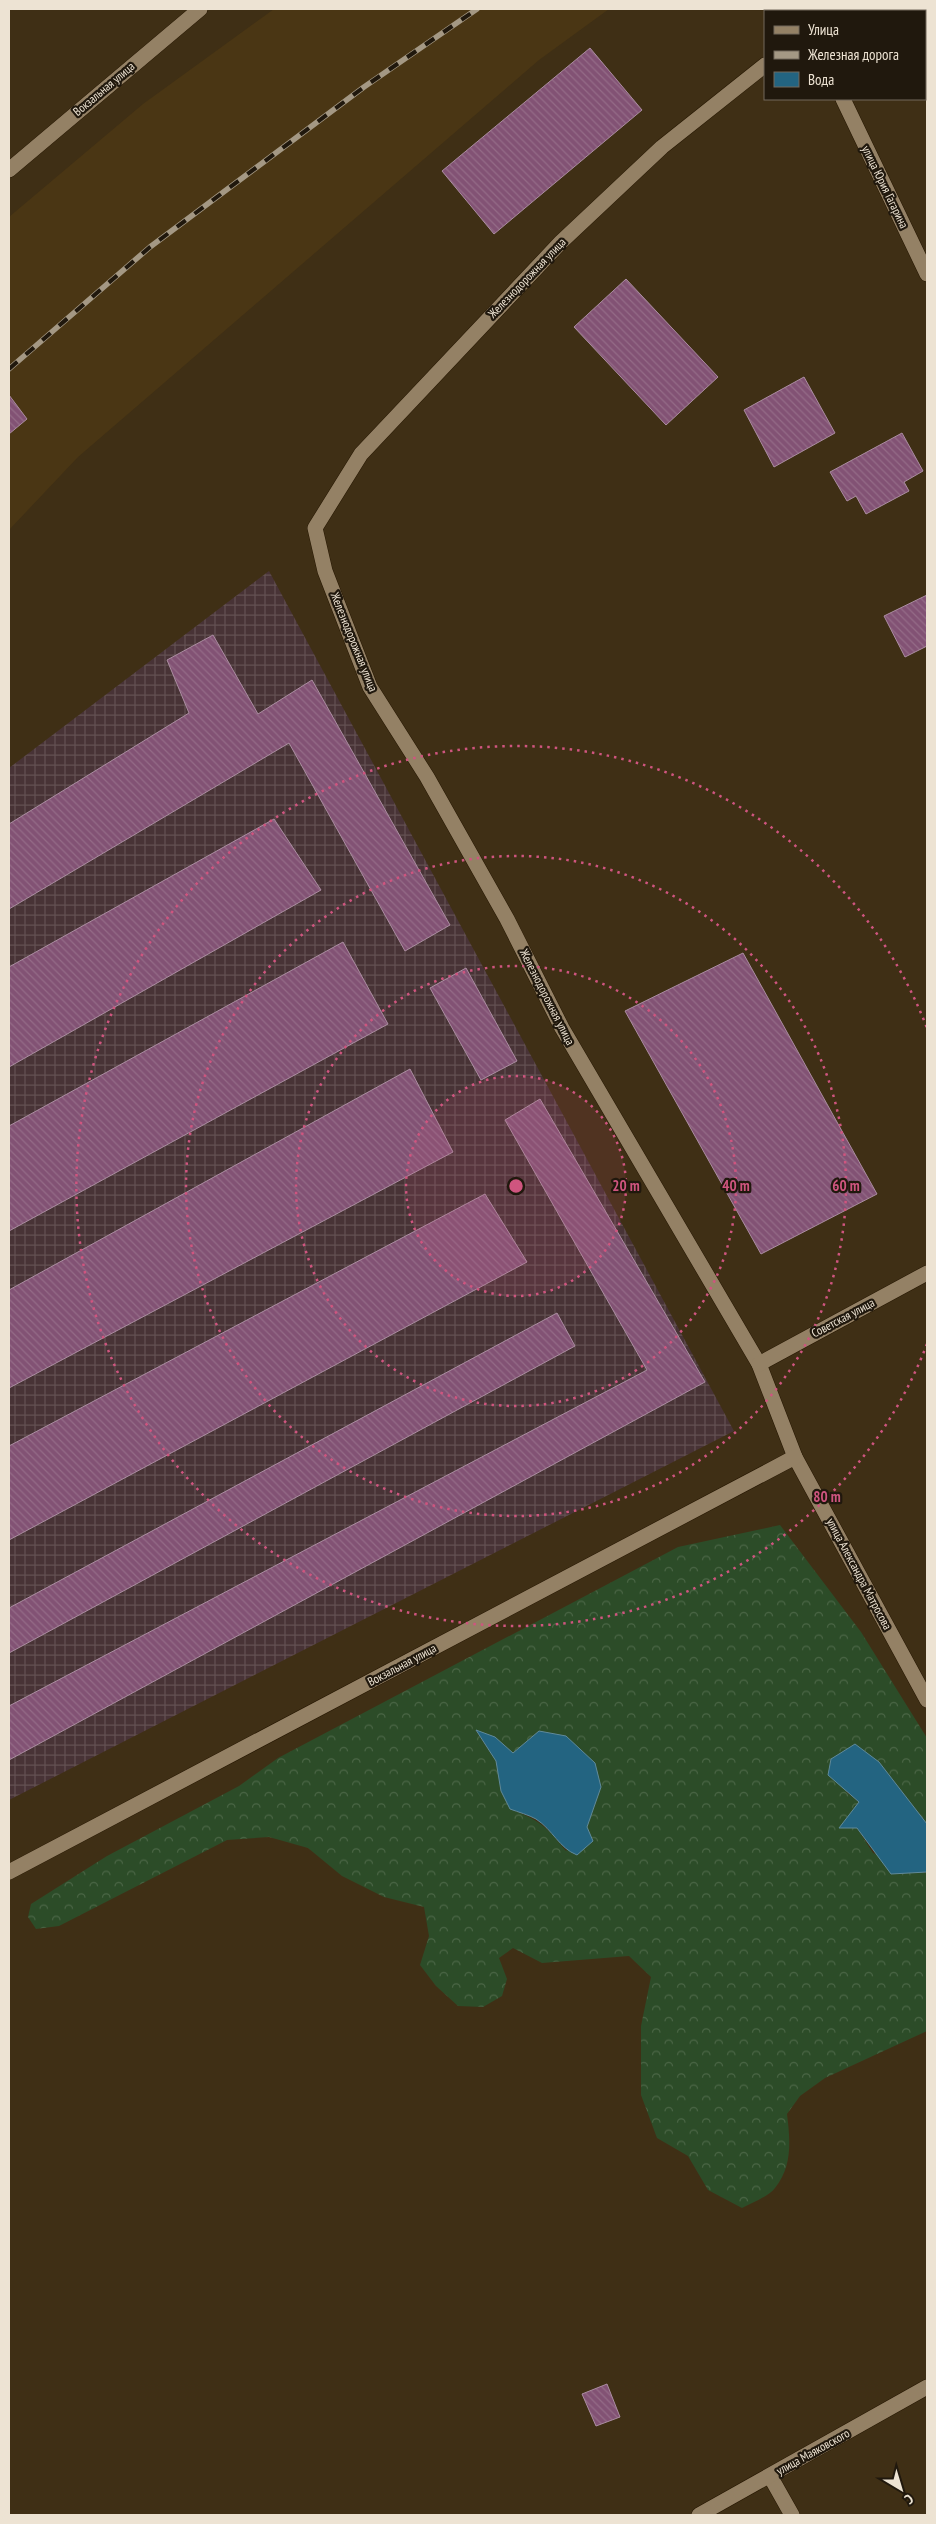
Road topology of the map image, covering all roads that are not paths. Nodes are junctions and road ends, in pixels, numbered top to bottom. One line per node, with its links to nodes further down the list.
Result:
1 (200, 9): 4 (street, Вокзальная улица)
2 (764, 67): 7 (street, Железнодорожная улица)
3 (843, 100): 5 (street, улица Юрия Гагарина)
4 (9, 170)
5 (927, 274)
6 (927, 1273): 7 (street, Советская улица)
7 (759, 1364): 8 (street, улица Александра Матросова)
8 (795, 1457): 9 (street, улица Александра Матросова); 10 (street, Вокзальная улица)
9 (927, 1700)
10 (9, 1872)
11 (927, 2387): 12 (street, улица Маяковского)
12 (770, 2476): 13 (street, улица Маяковского); 14 (street)
13 (699, 2515)
14 (792, 2515)

